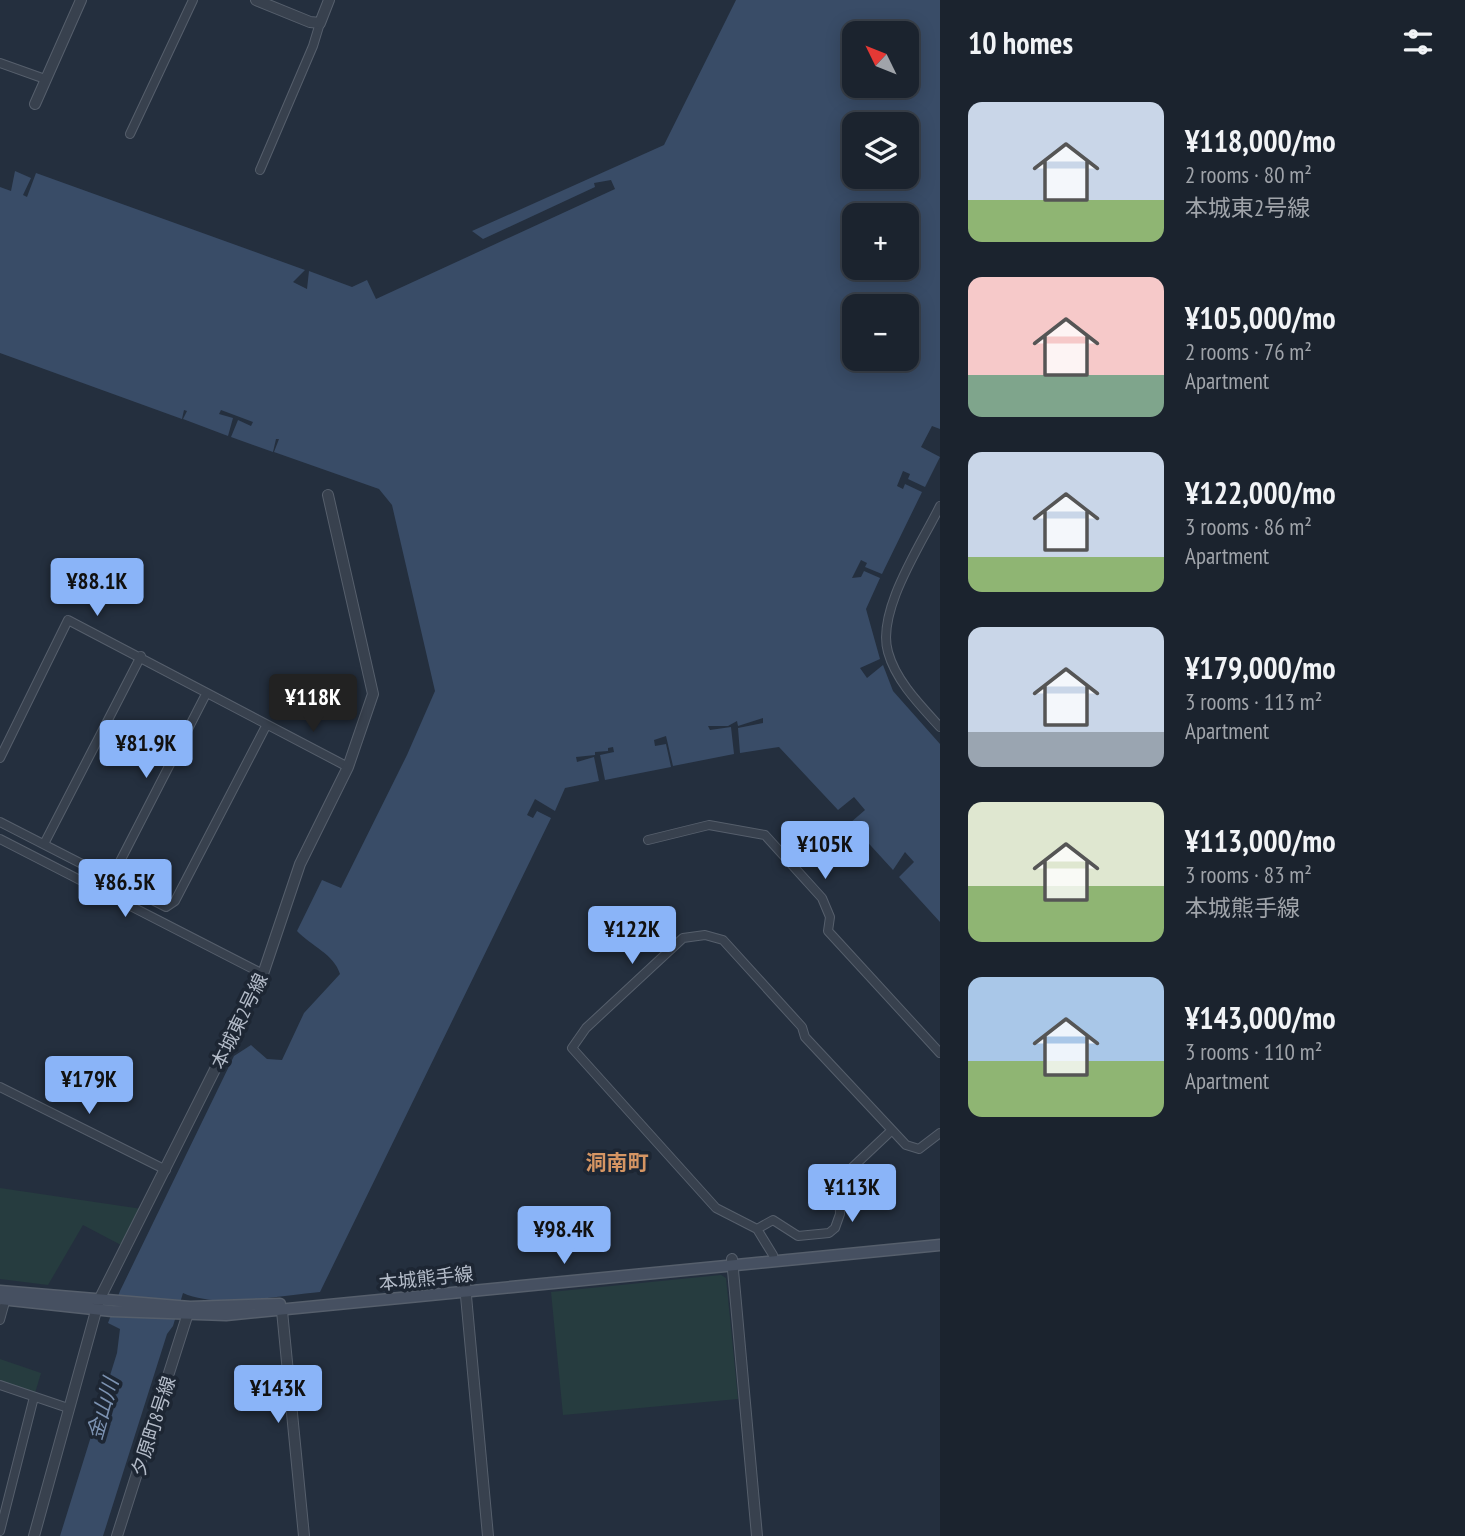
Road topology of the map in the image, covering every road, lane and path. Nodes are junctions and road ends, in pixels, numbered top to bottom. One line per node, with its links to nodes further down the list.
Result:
1 (81, 0): 7 (street)
2 (193, 0): 9 (street)
3 (256, 0): 5 (street)
4 (329, 0): 5 (street)
5 (320, 23): 10 (street)
6 (0, 63): 7 (street)
7 (45, 79): 8 (street)
8 (35, 104)
9 (130, 134)
10 (260, 170)
11 (328, 495): 18 (street, 本城東2号線)
12 (940, 506): 16 (street)
13 (141, 656): 14 (street); 17 (street); 22 (street)
14 (206, 694): 15 (street); 23 (street)
15 (266, 726): 18 (street); 23 (street)
16 (940, 727)
17 (0, 758)
18 (348, 767): 24 (street, 本城東2号線)
19 (0, 822): 22 (street)
20 (0, 839): 24 (street)
21 (648, 840): 25 (street)
22 (44, 844): 23 (street)
23 (111, 879)
24 (263, 974): 29 (street, 本城東2号線)
25 (940, 1053)
26 (0, 1087): 29 (street)
27 (892, 1130): 28 (street); 30 (street); 30 (street)
28 (940, 1133)
29 (166, 1170): 37 (street, 本城東2号線)
30 (757, 1228): 33 (street)
31 (940, 1239): 33 (main road, 本城熊手線)
32 (940, 1245): 34 (main road, 本城熊手線)
33 (773, 1255): 34 (main road, 本城熊手線)
34 (732, 1262): 35 (main road, 本城熊手線); 49 (street)
35 (465, 1288): 38 (main road, 本城熊手線); 39 (main road, 本城熊手線); 48 (street)
36 (3, 1295): 37 (main road, 本城熊手線); 40 (street)
37 (97, 1305): 38 (main road, 本城熊手線); 43 (street, 本城東2号線)
38 (184, 1310): 39 (main road, 本城熊手線); 46 (street, 夕原町8号線)
39 (282, 1311): 47 (street)
40 (0, 1320)
41 (0, 1385): 42 (street)
42 (34, 1397): 43 (street); 44 (street)
43 (68, 1408): 45 (street, 本城東2号線)
44 (0, 1531)
45 (34, 1536)
46 (117, 1536)
47 (304, 1536)
48 (488, 1536)
49 (757, 1536)

